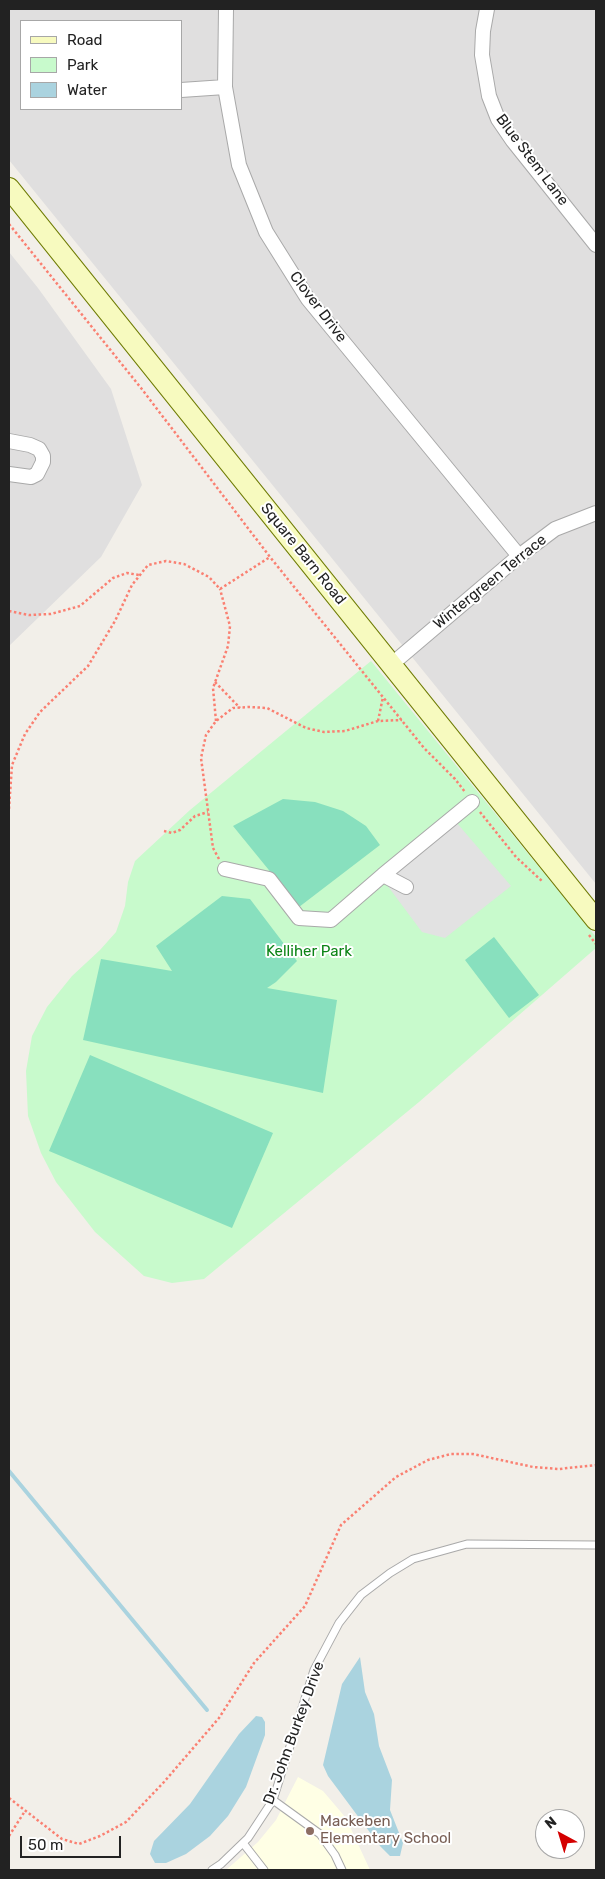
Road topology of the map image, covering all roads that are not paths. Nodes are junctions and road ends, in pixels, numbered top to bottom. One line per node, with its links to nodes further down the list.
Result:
1 (226, 9): 3 (street, Clover Drive)
2 (487, 9): 6 (street, Blue Stem Lane)
3 (225, 87): 4 (street); 10 (street, Clover Drive)
4 (182, 90)
5 (9, 188): 11 (street, Square Barn Road)
6 (596, 245)
7 (9, 441): 8 (street)
8 (9, 474)
9 (596, 513): 10 (street, Wintergreen Terrace)
10 (519, 556): 11 (street, Wintergreen Terrace)
11 (392, 664): 16 (street, Square Barn Road)
12 (472, 802): 14 (street)
13 (225, 869): 14 (street)
14 (383, 875): 15 (street)
15 (406, 887)
16 (591, 925)
17 (596, 1545): 18 (lane, Dr. John Burkey Drive)
18 (273, 1800): 19 (lane, Dr. John Burkey Drive); 22 (lane)
19 (243, 1844): 20 (lane, Dr. John Burkey Drive); 21 (lane)
20 (212, 1870)
21 (264, 1870)
22 (342, 1870)

